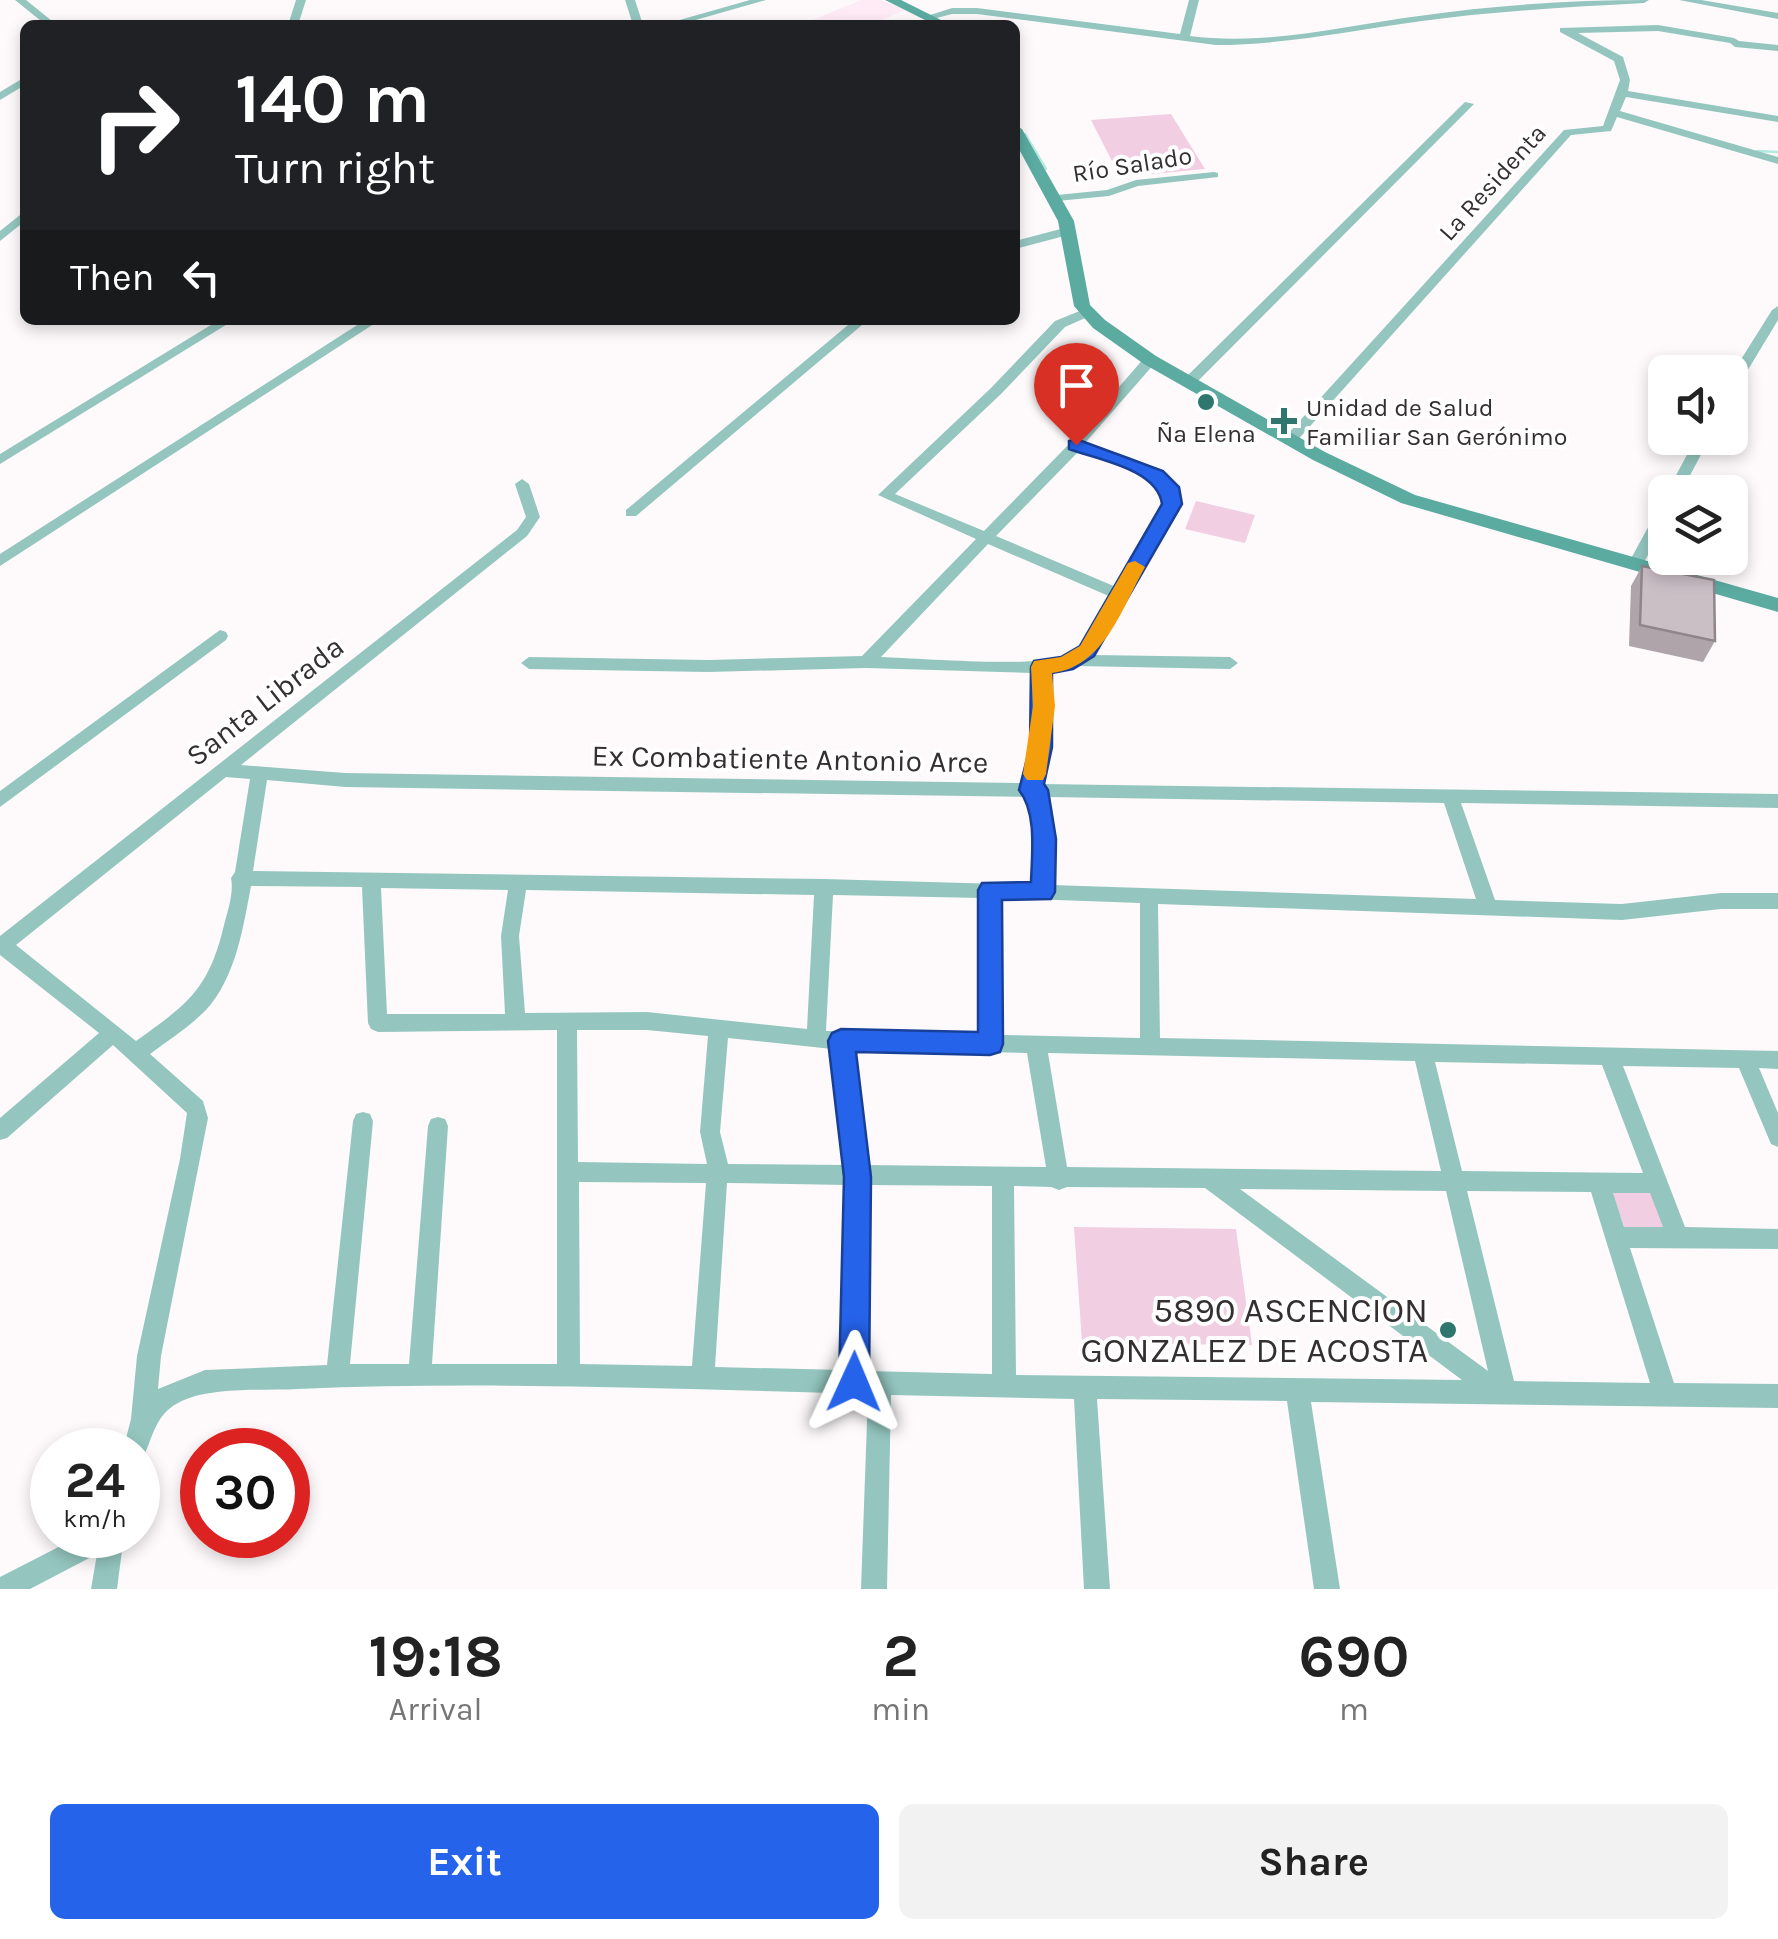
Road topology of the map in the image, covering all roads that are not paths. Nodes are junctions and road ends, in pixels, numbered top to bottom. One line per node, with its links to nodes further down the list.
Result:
1 (20, 0): 15 (street)
2 (761, 0): 16 (street)
3 (890, 0): 14 (street)
4 (987, 0): 11 (street)
5 (1194, 0): 18 (street)
6 (1438, 0): 12 (street)
7 (1644, 0): 9 (street)
8 (1684, 0): 10 (street)
9 (1574, 3): 12 (street)
10 (1724, 3): 13 (street)
11 (982, 12): 14 (street); 18 (street)
12 (1439, 16): 18 (street)
13 (1778, 16)
14 (929, 17): 17 (street)
15 (46, 20)
16 (686, 20)
17 (935, 20)
18 (1184, 38)
19 (1778, 48): 20 (street)
20 (1622, 93): 22 (street); 23 (street)
21 (1468, 104): 37 (street)
22 (1615, 114): 25 (street); 38 (street, La Residenta)
23 (1778, 119)
24 (1020, 147): 27 (street)
25 (1778, 160)
26 (1214, 175): 27 (street, Río Salado)
27 (1056, 198): 28 (street)
28 (1068, 231): 29 (street); 31 (street)
29 (1020, 244)
30 (1778, 310): 35 (street)
31 (1087, 312): 36 (street); 43 (street)
32 (220, 325): 40 (street)
33 (366, 325): 45 (street)
34 (856, 325): 42 (street)
35 (1748, 359)
36 (1150, 360): 37 (street); 39 (street)
37 (1188, 383): 38 (street)
38 (1290, 440): 46 (street)
39 (1076, 445): 43 (street); 47 (street)
40 (0, 460)
41 (522, 484): 55 (street, Santa Librada)
42 (631, 512)
43 (986, 535): 47 (street); 51 (street)
44 (1648, 542): 46 (street)
45 (0, 561)
46 (1636, 564): 48 (street)
47 (1120, 594): 50 (street)
48 (1778, 606)
49 (220, 636): 59 (street)
50 (1076, 660): 53 (street); 54 (street)
51 (866, 662): 52 (street); 54 (street)
52 (529, 663)
53 (1230, 663)
54 (1042, 667): 57 (street)
55 (221, 770): 56 (street, Ex Combatiente Antonio Arce); 70 (street, Santa Librada)
56 (258, 776): 57 (street, Ex Combatiente Antonio Arce); 61 (street)
57 (1034, 790): 58 (street, Ex Combatiente Antonio Arce); 66 (street)
58 (1450, 796): 60 (street, Ex Combatiente Antonio Arce); 69 (street)
59 (0, 800)
60 (1778, 800)
61 (240, 878): 62 (street); 81 (street)
62 (371, 880): 63 (street); 71 (street)
63 (518, 882): 64 (street); 71 (street)
64 (824, 886): 65 (street); 75 (street)
65 (990, 890): 66 (street); 77 (street)
66 (1043, 892): 67 (street)
67 (1148, 896): 69 (street); 79 (street)
68 (1778, 900): 69 (street)
69 (1488, 908)
70 (2, 946): 74 (street)
71 (516, 1024): 72 (street)
72 (568, 1024): 73 (street); 89 (street)
73 (719, 1029): 75 (street); 90 (street)
74 (113, 1033): 81 (street); 87 (street)
75 (816, 1039): 76 (street)
76 (841, 1041): 77 (street); 91 (street)
77 (990, 1044): 78 (street)
78 (1036, 1044): 79 (street); 93 (street)
79 (1150, 1047): 80 (street)
80 (1424, 1052): 82 (street); 95 (street)
81 (135, 1054): 113 (street)
82 (1610, 1056): 83 (street); 97 (street)
83 (1745, 1059): 84 (street); 88 (street)
84 (1778, 1060)
85 (363, 1121): 101 (street)
86 (438, 1126): 102 (street)
87 (0, 1131)
88 (1778, 1137)
89 (568, 1172): 90 (street); 103 (street)
90 (718, 1175): 91 (street); 104 (street)
91 (858, 1177): 92 (street); 106 (street)
92 (1003, 1179): 93 (street); 107 (street)
93 (1059, 1180): 94 (street)
94 (1211, 1180): 95 (street); 110 (street)
95 (1454, 1182): 96 (street); 110 (street)
96 (1599, 1182): 97 (street); 98 (street)
97 (1657, 1183): 99 (street)
98 (1616, 1237): 99 (street); 111 (street)
99 (1678, 1238): 100 (street)
100 (1778, 1239)
101 (337, 1376): 102 (street); 113 (street)
102 (420, 1376): 103 (street)
103 (569, 1376): 104 (street)
104 (703, 1378): 106 (street)
105 (880, 1381): 106 (street); 107 (street); 119 (street)
106 (854, 1382)
107 (1004, 1386): 108 (street)
108 (1086, 1387): 109 (street); 120 (street)
109 (1297, 1390): 110 (street); 121 (street)
110 (1501, 1393): 111 (street)
111 (1666, 1396): 112 (street)
112 (1778, 1396)
113 (143, 1419): 114 (street)
114 (141, 1428)
115 (65, 1558): 117 (street)
116 (107, 1558): 118 (street)
117 (4, 1589)
118 (104, 1589)
119 (874, 1589)
120 (1097, 1589)
121 (1327, 1589)

